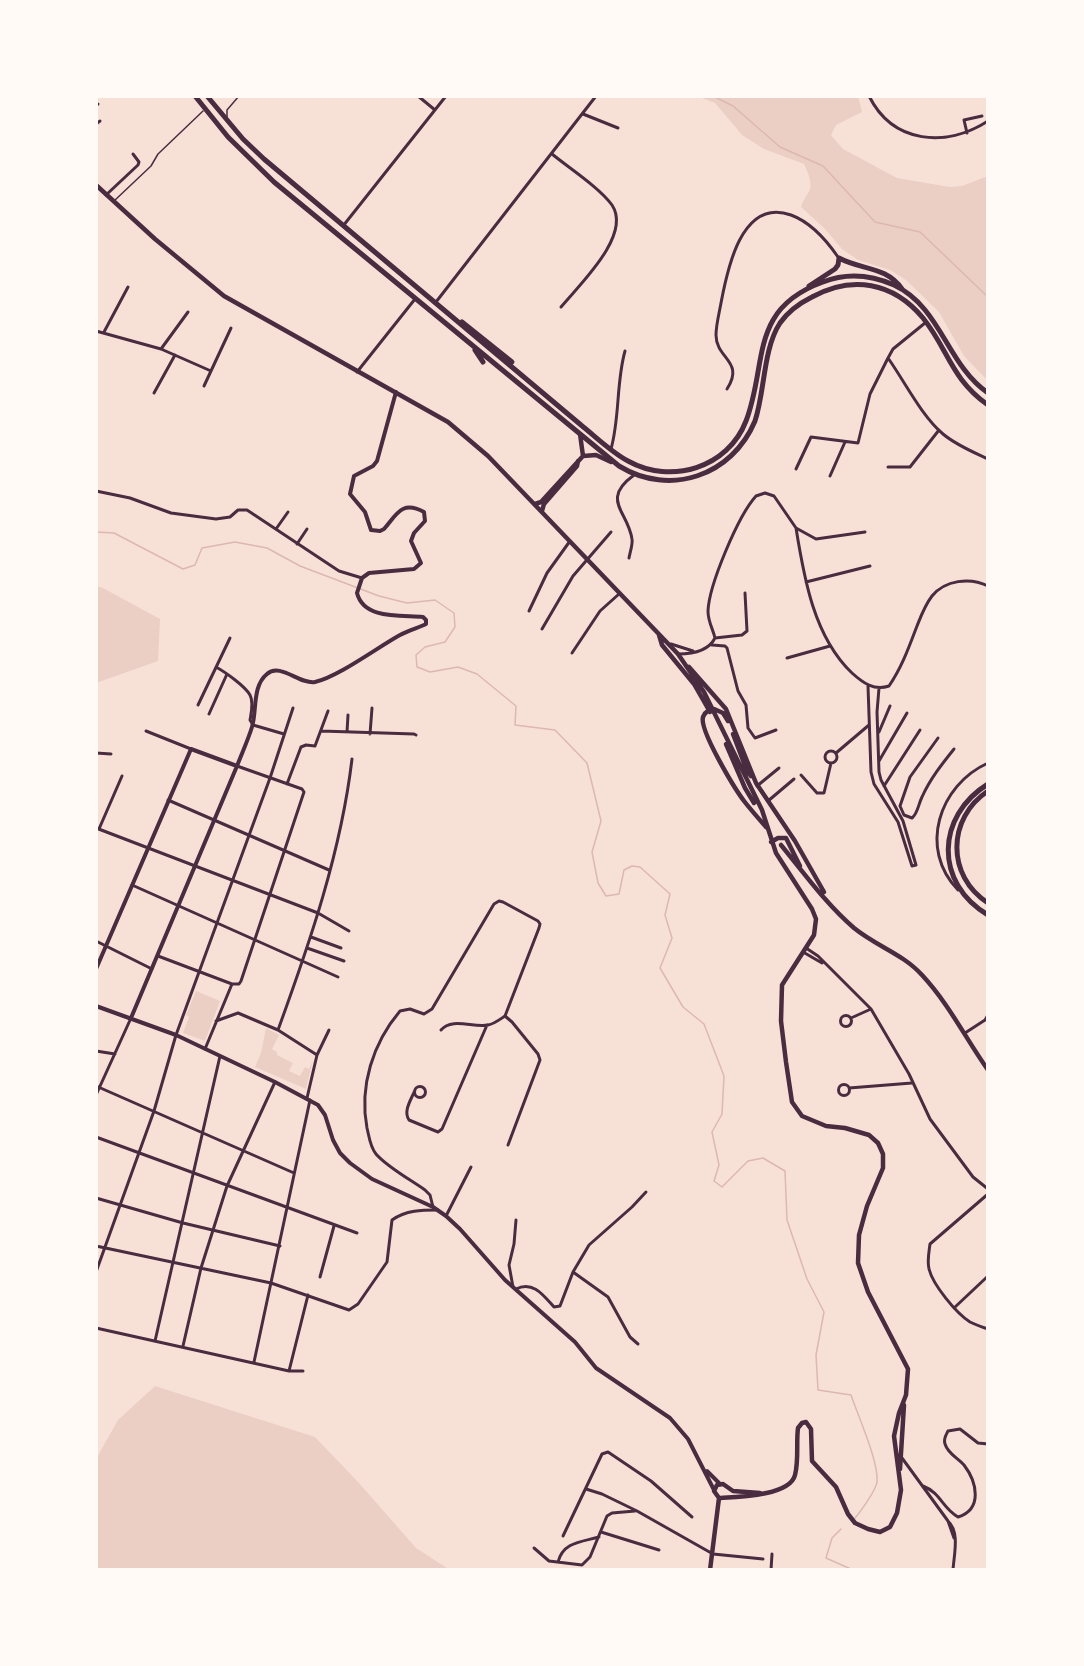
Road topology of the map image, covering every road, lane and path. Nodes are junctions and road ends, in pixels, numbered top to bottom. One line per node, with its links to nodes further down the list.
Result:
1 (195, 96): 8 (highway)
2 (207, 96): 13 (highway)
3 (239, 96): 13 (lane)
4 (418, 96): 9 (street)
5 (446, 96): 9 (street)
6 (596, 96): 10 (street)
7 (869, 96): 17 (street)
8 (205, 108): 22 (lane); 28 (highway)
9 (435, 110): 23 (street)
10 (583, 114): 16 (street); 19 (street)
11 (982, 116): 17 (street)
12 (100, 121): 15 (street)
13 (227, 121): 23 (highway)
14 (988, 121): 17 (street)
15 (96, 124)
16 (618, 128)
17 (967, 133)
18 (133, 154): 21 (street)
19 (552, 154): 29 (street); 30 (street)
20 (96, 185): 21 (main road)
21 (106, 195): 22 (main road)
22 (113, 201): 45 (main road)
23 (343, 226): 29 (highway)
24 (839, 258): 26 (highway); 27 (highway); 47 (street)
25 (128, 287): 36 (street)
26 (903, 290): 27 (highway); 50 (highway)
27 (801, 292): 55 (highway)
28 (416, 299): 37 (highway); 45 (street)
29 (436, 302): 32 (highway)
30 (561, 307)
31 (188, 312): 38 (street)
32 (453, 316): 43 (highway); 55 (highway)
33 (926, 322): 41 (street); 51 (highway); 62 (highway)
34 (231, 328): 44 (street)
35 (96, 331): 36 (street)
36 (104, 332): 38 (street)
37 (471, 344): 42 (highway); 53 (highway)
38 (161, 349): 40 (street)
39 (626, 351): 55 (street)
40 (175, 355): 44 (street); 49 (street)
41 (888, 358): 52 (street); 54 (street)
42 (483, 362)
43 (512, 362)
44 (211, 371): 46 (street)
45 (357, 372): 48 (main road)
46 (204, 386)
47 (727, 389)
48 (396, 392): 65 (main road); 78 (street)
49 (153, 393)
50 (988, 393)
51 (988, 405)
52 (939, 430): 57 (street); 60 (street)
53 (579, 432): 56 (main road); 59 (highway)
54 (845, 442): 61 (street); 63 (street)
55 (612, 449)
56 (583, 456): 58 (main road); 59 (main road)
57 (988, 459)
58 (578, 461): 65 (main road); 66 (main road)
59 (619, 466): 62 (highway)
60 (888, 467)
61 (796, 468)
62 (634, 475): 75 (street)
63 (830, 476)
64 (96, 491): 69 (street)
65 (535, 504): 66 (main road)
66 (542, 511): 73 (main road)
67 (288, 512): 69 (street)
68 (796, 528): 72 (street); 79 (street); 87 (street)
69 (276, 529): 74 (street)
70 (307, 529): 74 (street)
71 (611, 532): 76 (street)
72 (865, 532)
73 (570, 542): 76 (main road); 83 (street)
74 (297, 544): 78 (street)
75 (629, 558)
76 (587, 560): 81 (main road); 84 (street)
77 (870, 566): 79 (street)
78 (361, 581): 108 (street)
79 (806, 582): 90 (street)
80 (988, 586): 99 (street)
81 (619, 593): 85 (main road); 92 (street)
82 (746, 593): 87 (street)
83 (529, 610)
84 (542, 628)
85 (658, 632): 88 (main road); 144 (main road)
86 (230, 638): 96 (street)
87 (715, 638): 89 (street)
88 (670, 644): 91 (street); 93 (main road)
89 (710, 645): 91 (street); 110 (street)
90 (830, 646): 94 (street); 98 (street)
91 (695, 652): 93 (street)
92 (572, 653)
93 (678, 654): 95 (main road)
94 (788, 658)
95 (685, 664): 136 (main road); 149 (main road)
96 (216, 667): 97 (street); 100 (street)
97 (227, 674): 106 (street); 108 (street)
98 (868, 686): 99 (street); 109 (street)
99 (879, 688): 118 (street)
100 (198, 705)
101 (890, 706): 118 (street)
102 (293, 708): 115 (street)
103 (372, 708): 116 (street)
104 (328, 711): 113 (street)
105 (907, 713): 126 (street)
106 (209, 714)
107 (348, 715): 114 (street)
108 (253, 725): 115 (street); 129 (street)
109 (869, 725): 123 (street); 141 (street)
110 (776, 730)
111 (921, 730): 138 (street)
112 (146, 731): 120 (street)
113 (321, 731): 114 (street); 135 (street)
114 (347, 732): 116 (street)
115 (284, 734): 133 (street)
116 (370, 734): 117 (street)
117 (416, 735)
118 (878, 735): 126 (street)
119 (938, 738): 145 (street)
120 (190, 749): 129 (street); 142 (street)
121 (954, 749): 145 (street)
122 (96, 753): 124 (street)
123 (836, 753): 127 (street); 127 (street)
124 (111, 754)
125 (352, 759): 156 (street)
126 (878, 762): 138 (street)
127 (831, 763): 131 (street)
128 (988, 763): 162 (street)
129 (237, 766): 133 (street); 147 (street)
130 (779, 768): 136 (street)
131 (801, 775)
132 (122, 776): 148 (street)
133 (270, 778): 135 (street); 150 (street)
134 (794, 779): 143 (street)
135 (287, 784): 154 (street)
136 (757, 784): 143 (main road); 149 (main road)
137 (988, 784): 162 (highway)
138 (884, 787): 140 (street)
139 (988, 791): 163 (highway)
140 (888, 795): 141 (street); 146 (street)
141 (883, 798): 146 (street)
142 (168, 800): 147 (street); 153 (street)
143 (768, 801): 161 (main road)
144 (754, 803)
145 (900, 806): 146 (street)
146 (898, 811)
147 (214, 820): 150 (street); 155 (street)
148 (98, 829): 153 (street)
149 (768, 829): 151 (main road)
150 (249, 834): 154 (street); 158 (street)
151 (773, 841): 157 (main road); 175 (main road)
152 (782, 847): 157 (main road)
153 (147, 848): 155 (street); 159 (street)
154 (285, 849): 156 (street); 160 (street)
155 (196, 866): 158 (street); 164 (street)
156 (329, 870): 165 (street)
157 (804, 873): 161 (main road)
158 (232, 880): 160 (street); 167 (street)
159 (132, 885): 164 (street); 172 (street)
160 (271, 895): 165 (street); 170 (street)
161 (828, 900): 195 (main road)
162 (971, 902): 166 (highway)
163 (988, 903)
164 (177, 906): 167 (street); 176 (street)
165 (318, 913): 168 (street); 169 (street)
166 (988, 915)
167 (216, 923): 170 (street); 181 (street)
168 (349, 931)
169 (311, 937): 173 (street); 174 (street)
170 (256, 940): 177 (street); 183 (street)
171 (96, 942): 172 (street)
172 (106, 947): 179 (street); 180 (street)
173 (307, 948): 177 (street); 178 (street)
174 (341, 948)
175 (804, 950): 185 (street); 255 (main road)
176 (158, 956): 180 (street); 181 (street)
177 (303, 960): 182 (street); 192 (street)
178 (344, 961)
179 (96, 969)
180 (152, 969): 188 (street)
181 (200, 971): 183 (street); 196 (street)
182 (338, 977)
183 (232, 984): 190 (street)
184 (96, 1006): 188 (street)
185 (871, 1009): 189 (street); 204 (street)
186 (988, 1015): 195 (street)
187 (505, 1016): 191 (street); 213 (street); 224 (street)
188 (131, 1018): 196 (street); 199 (street)
189 (851, 1018)
190 (216, 1021): 192 (street); 197 (street)
191 (487, 1025): 194 (street); 207 (street)
192 (278, 1030): 200 (street)
193 (329, 1030): 200 (street)
194 (441, 1030)
195 (964, 1033): 202 (main road)
196 (176, 1035): 197 (street); 210 (street)
197 (205, 1049): 201 (street)
198 (96, 1051): 199 (street)
199 (115, 1054): 205 (street)
200 (317, 1055): 209 (street)
201 (220, 1056): 203 (street); 211 (street)
202 (988, 1070)
203 (275, 1082): 209 (street); 214 (street)
204 (912, 1083): 206 (street); 220 (street)
205 (98, 1087): 208 (street); 210 (street)
206 (849, 1088)
207 (415, 1090)
208 (96, 1095)
209 (309, 1099): 218 (street); 224 (street)
210 (153, 1111): 211 (street); 215 (street)
211 (203, 1135): 214 (street); 217 (street)
212 (96, 1137): 215 (street)
213 (508, 1145)
214 (243, 1152): 218 (street); 219 (street)
215 (139, 1154): 217 (street); 223 (street)
216 (471, 1167): 227 (street)
217 (193, 1173): 219 (street); 229 (street)
218 (294, 1173): 225 (street)
219 (227, 1186): 225 (street); 231 (street)
220 (988, 1191): 245 (street)
221 (646, 1192): 239 (street)
222 (96, 1198): 223 (street)
223 (120, 1204): 229 (street); 235 (street)
224 (433, 1207): 226 (street)
225 (287, 1208): 230 (street); 234 (street)
226 (438, 1210): 227 (street); 244 (street)
227 (446, 1216): 243 (street)
228 (516, 1220): 243 (street)
229 (183, 1223): 231 (street); 236 (street)
230 (334, 1226): 232 (street); 241 (street)
231 (213, 1230): 234 (street); 237 (street)
232 (357, 1233)
233 (96, 1246): 235 (street)
234 (280, 1246): 242 (street)
235 (104, 1248): 236 (street); 238 (street)
236 (174, 1264): 237 (street); 248 (street)
237 (201, 1268): 242 (street); 250 (street)
238 (96, 1272)
239 (573, 1272): 243 (street); 249 (street)
240 (988, 1276): 245 (street)
241 (320, 1277)
242 (271, 1283): 244 (street); 251 (street)
243 (515, 1288): 263 (street)
244 (308, 1295): 252 (street)
245 (954, 1308): 247 (street)
246 (96, 1328): 248 (street)
247 (988, 1329)
248 (155, 1341): 250 (street)
249 (638, 1344)
250 (183, 1346): 251 (street)
251 (254, 1362): 252 (street)
252 (289, 1371): 253 (street)
253 (303, 1371)
254 (988, 1401): 256 (street)
255 (904, 1403): 257 (main road); 258 (main road)
256 (988, 1412)
257 (895, 1429): 258 (main road); 261 (main road)
258 (902, 1431): 259 (main road)
259 (901, 1443): 261 (main road); 262 (main road)
260 (988, 1444): 266 (street)
261 (894, 1445): 262 (main road); 264 (main road)
262 (900, 1456): 264 (main road); 266 (street)
263 (704, 1468): 265 (street); 269 (street)
264 (899, 1472): 270 (main road)
265 (720, 1484): 267 (main road); 269 (main road)
266 (923, 1486): 285 (street)
267 (727, 1488): 270 (main road); 271 (main road)
268 (586, 1489): 272 (street); 273 (street); 275 (street)
269 (714, 1491): 271 (main road)
270 (760, 1493): 271 (main road)
271 (722, 1497): 279 (main road)
272 (637, 1511): 274 (street); 279 (street)
273 (693, 1517)
274 (601, 1532): 276 (street); 278 (street)
275 (563, 1536)
276 (599, 1537): 282 (street); 282 (street)
277 (534, 1548): 282 (street)
278 (659, 1550)
279 (713, 1554): 281 (street); 283 (main road)
280 (772, 1554): 284 (street)
281 (763, 1559)
282 (558, 1562)
283 (710, 1570)
284 (771, 1570)
285 (953, 1570)

